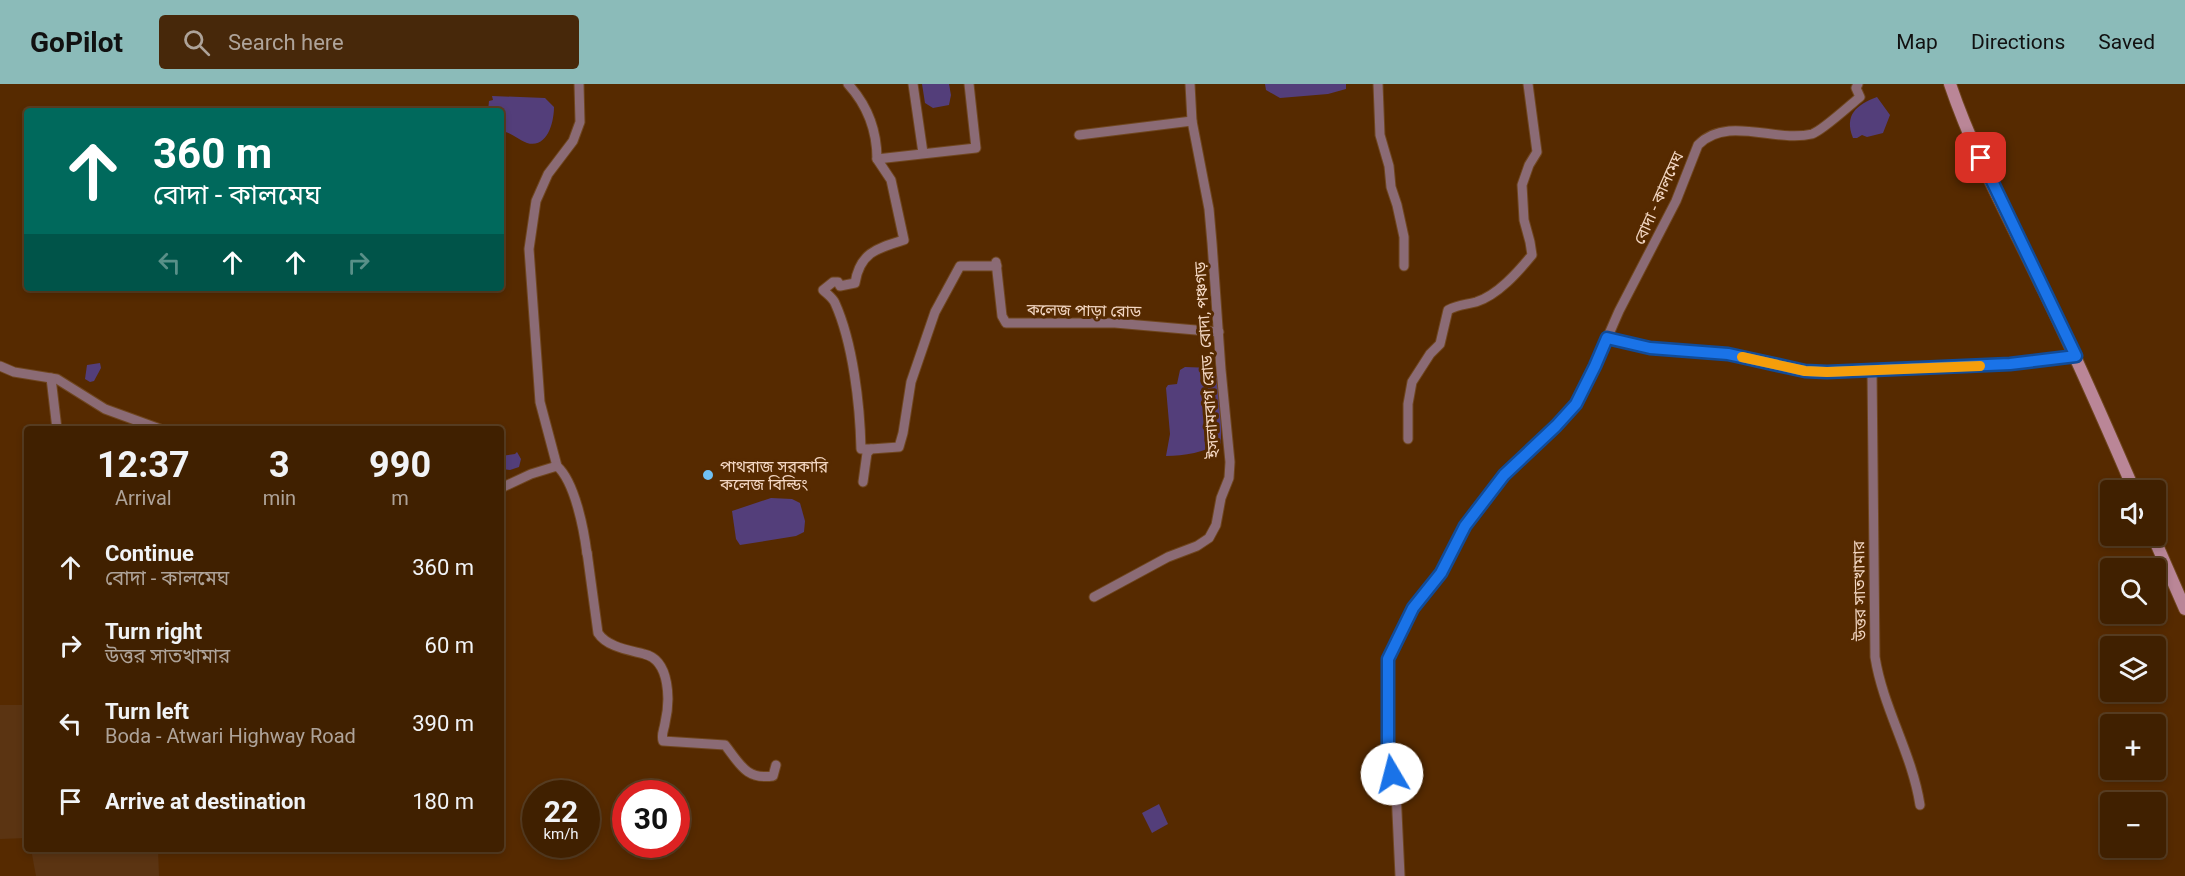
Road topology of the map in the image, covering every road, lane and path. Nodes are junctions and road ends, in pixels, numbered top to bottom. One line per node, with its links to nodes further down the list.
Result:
1 (579, 84): 25 (street)
2 (848, 84): 13 (street)
3 (913, 84): 12 (street)
4 (969, 84): 13 (street)
5 (1190, 84): 10 (street, ইসলামবাগ রোড, বোদা, পঞ্চগড়)
6 (1378, 84): 14 (street)
7 (1528, 84): 23 (street)
8 (1858, 84): 16 (street, বোদা - কালমেঘ)
9 (1950, 84): 17 (main road)
10 (1192, 121): 11 (street); 15 (street, ইসলামবাগ রোড, বোদা, পঞ্চগড়)
11 (1079, 135)
12 (923, 153)
13 (877, 159): 24 (street)
14 (1404, 266)
15 (1219, 332): 24 (street, কলেজ পাড়া রোড); 30 (street, ইসলামবাগ রোড, বোদা, পঞ্চগড়)
16 (1607, 338): 19 (street); 34 (street, বোদা - কালমেঘ)
17 (2076, 356): 19 (street); 26 (main road)
18 (0, 366): 20 (street)
19 (1872, 370): 33 (street, উত্তর সাতখামার)
20 (51, 378): 21 (street); 22 (street)
21 (57, 426)
22 (152, 426)
23 (1408, 439)
24 (871, 449): 27 (street)
25 (557, 466): 28 (street); 32 (street)
26 (2130, 480)
27 (863, 482)
28 (504, 487)
29 (2157, 546): 31 (main road)
30 (1094, 597)
31 (2185, 609)
32 (777, 765)
33 (1920, 805)
34 (1400, 876)

